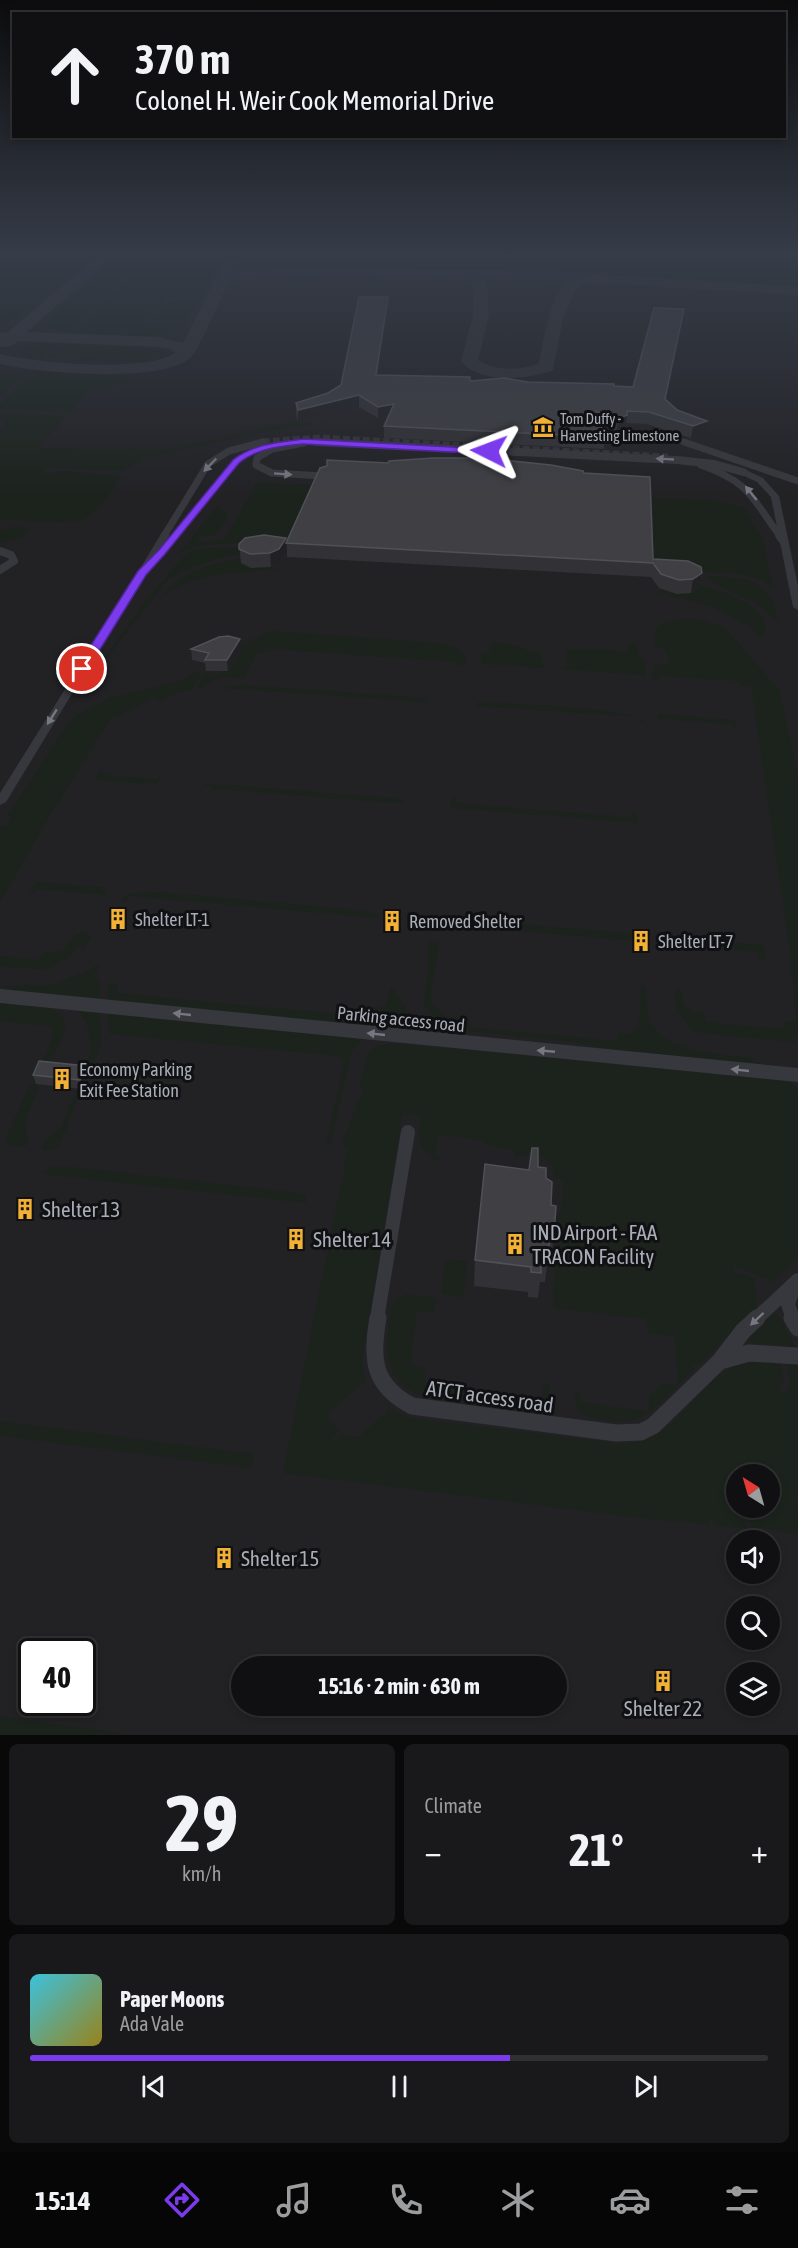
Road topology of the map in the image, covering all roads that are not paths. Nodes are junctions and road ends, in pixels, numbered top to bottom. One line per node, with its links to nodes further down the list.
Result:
1 (263, 442): 10 (street, one-way to 10)
2 (316, 442): 5 (street, one-way to 5); 7 (street, one-way to 2, bridge); 10 (street)
3 (684, 442): 6 (street)
4 (701, 465): 7 (street, one-way to 4)
5 (323, 476)
6 (798, 481)
7 (783, 541): 11 (street)
8 (0, 551): 9 (street)
9 (0, 570)
10 (142, 573): 12 (street, one-way to 12)
11 (798, 607)
12 (0, 802)
13 (0, 996): 14 (street, Parking access road, one-way to 13)
14 (798, 1075)
15 (408, 1132): 19 (street, ATCT access road)
16 (798, 1281): 17 (street); 19 (street, ATCT access road, one-way to 19)
17 (798, 1328)
18 (798, 1356): 19 (street, ATCT access road)
19 (720, 1361)

